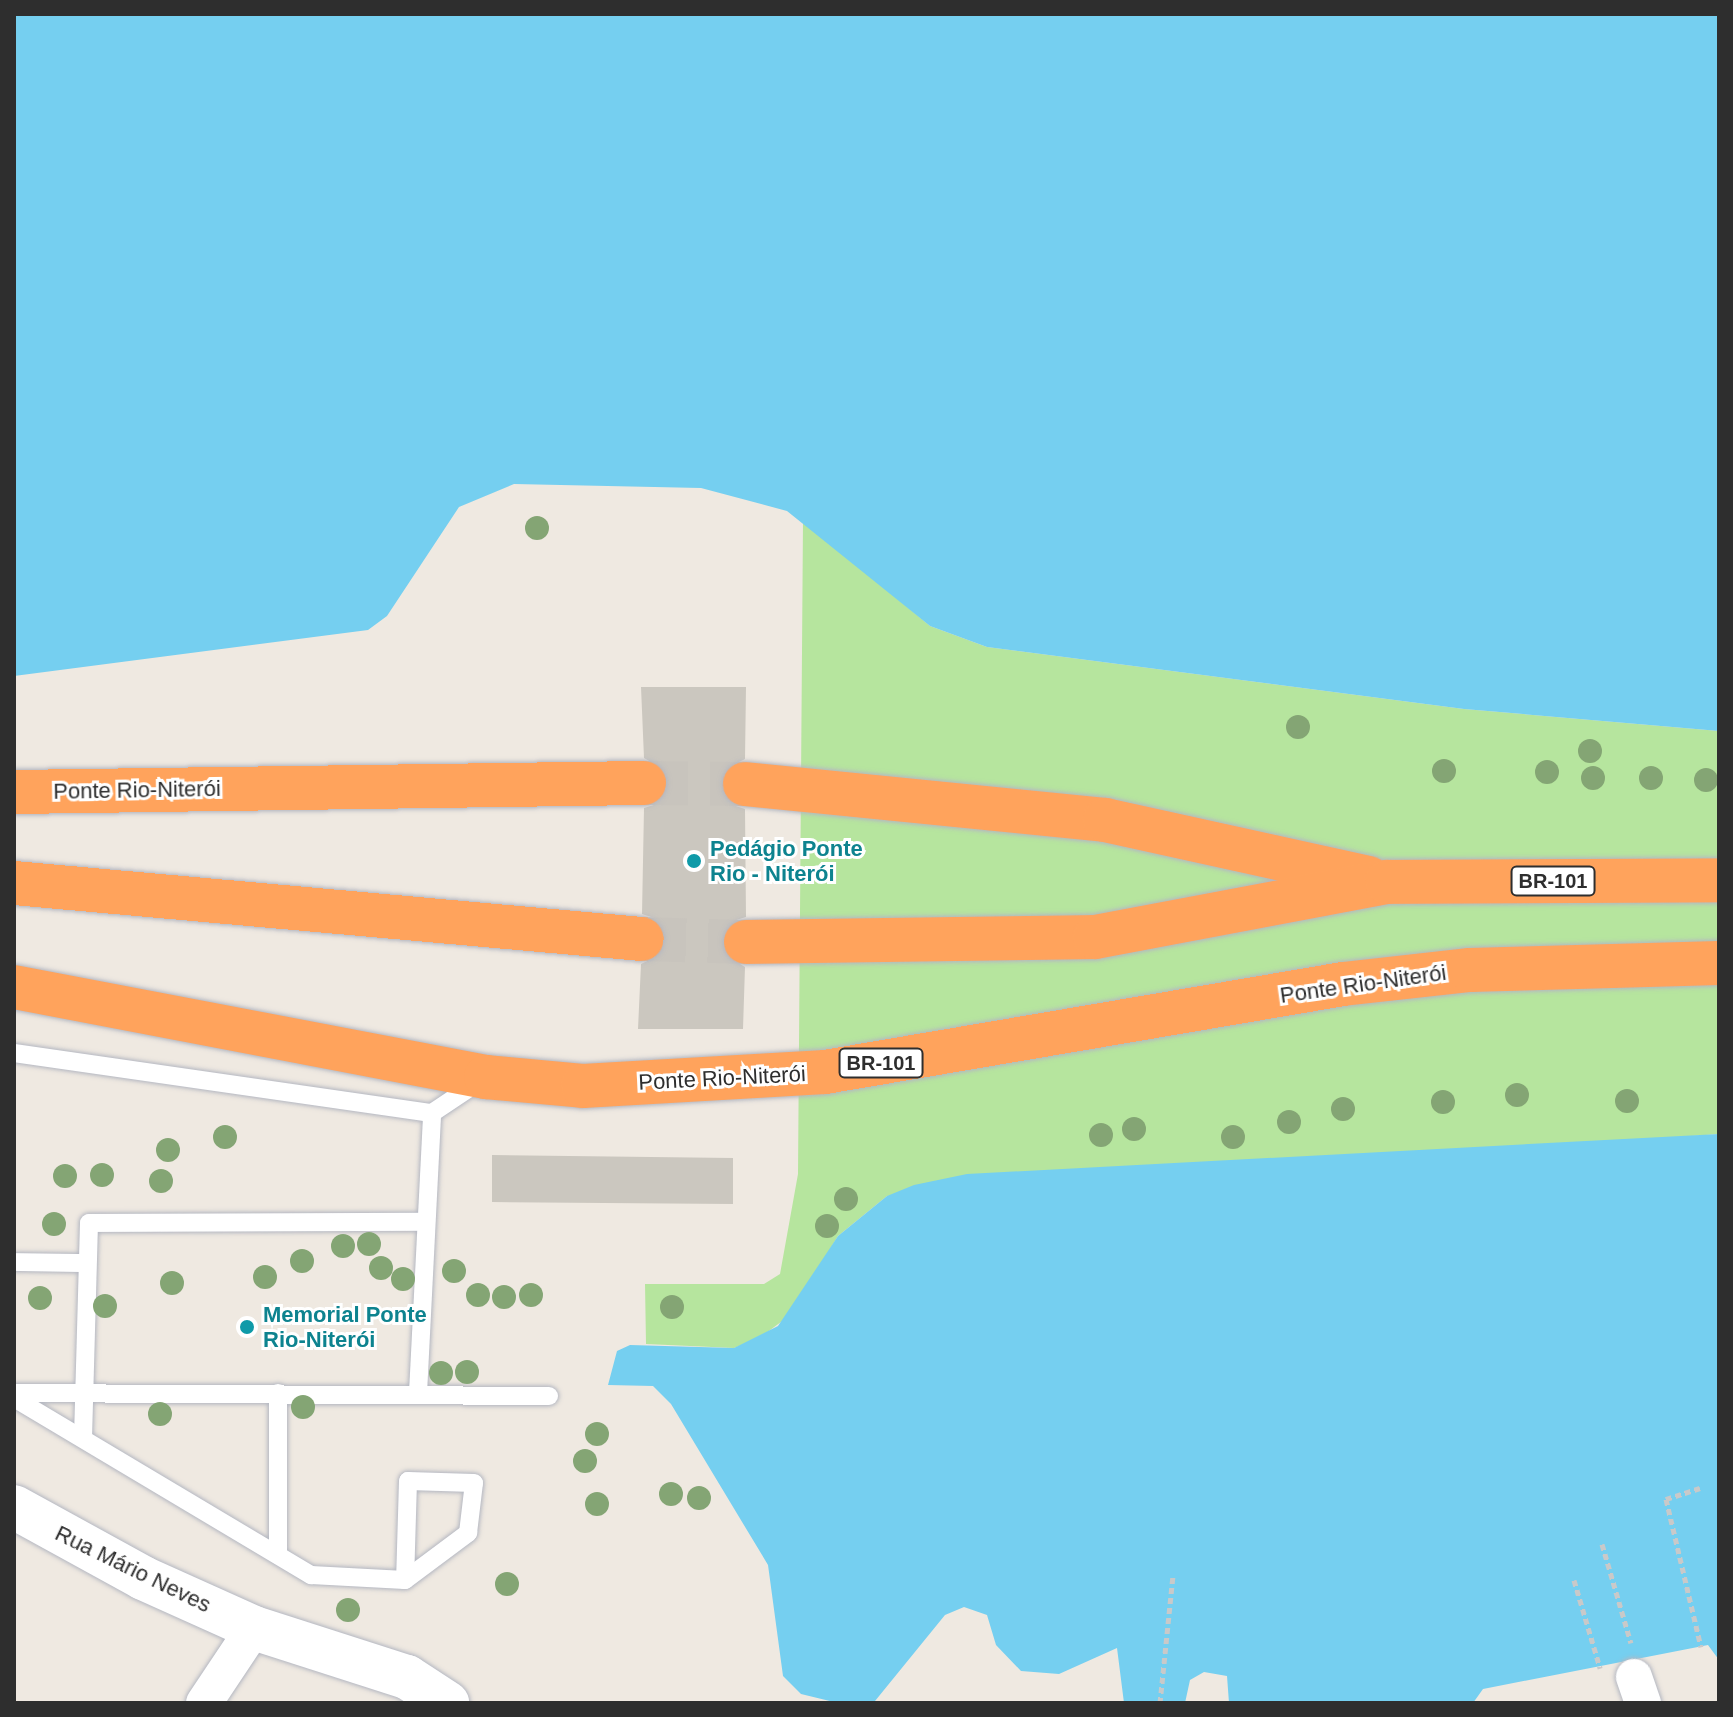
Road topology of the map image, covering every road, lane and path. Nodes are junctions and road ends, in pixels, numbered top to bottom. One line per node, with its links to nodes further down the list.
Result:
1 (644, 783): 3 (highway, Ponte Rio-Niterói)
2 (745, 784): 5 (highway)
3 (14, 792)
4 (1719, 880): 5 (highway, BR-101)
5 (1387, 882): 8 (highway, BR-101)
6 (14, 883): 7 (highway)
7 (642, 939)
8 (746, 942)
9 (1719, 963): 12 (highway, Ponte Rio-Niterói / BR-101)
10 (25, 981): 12 (highway, Ponte Rio-Niterói / BR-101)
11 (14, 1053): 13 (lane)
12 (486, 1077): 13 (lane)
13 (432, 1113): 14 (lane)
14 (423, 1222): 16 (lane); 19 (lane)
15 (14, 1262): 16 (lane)
16 (87, 1263): 17 (lane)
17 (82, 1393): 18 (lane); 20 (lane); 22 (lane)
18 (278, 1393): 19 (lane); 26 (lane)
19 (418, 1393): 21 (lane)
20 (14, 1395): 22 (lane)
21 (549, 1396)
22 (83, 1438): 26 (lane)
23 (1700, 1488): 31 (path)
24 (14, 1507): 30 (street, Rua Mário Neves)
25 (1602, 1544): 33 (path)
26 (278, 1555): 28 (lane)
27 (1173, 1576): 36 (path)
28 (405, 1580): 28 (lane)
29 (1574, 1580): 32 (path)
30 (254, 1628): 34 (street); 35 (street, Rua Mário Neves)
31 (1701, 1647)
32 (1600, 1668)
33 (1638, 1680)
34 (204, 1703)
35 (447, 1703)
36 (1160, 1703)

